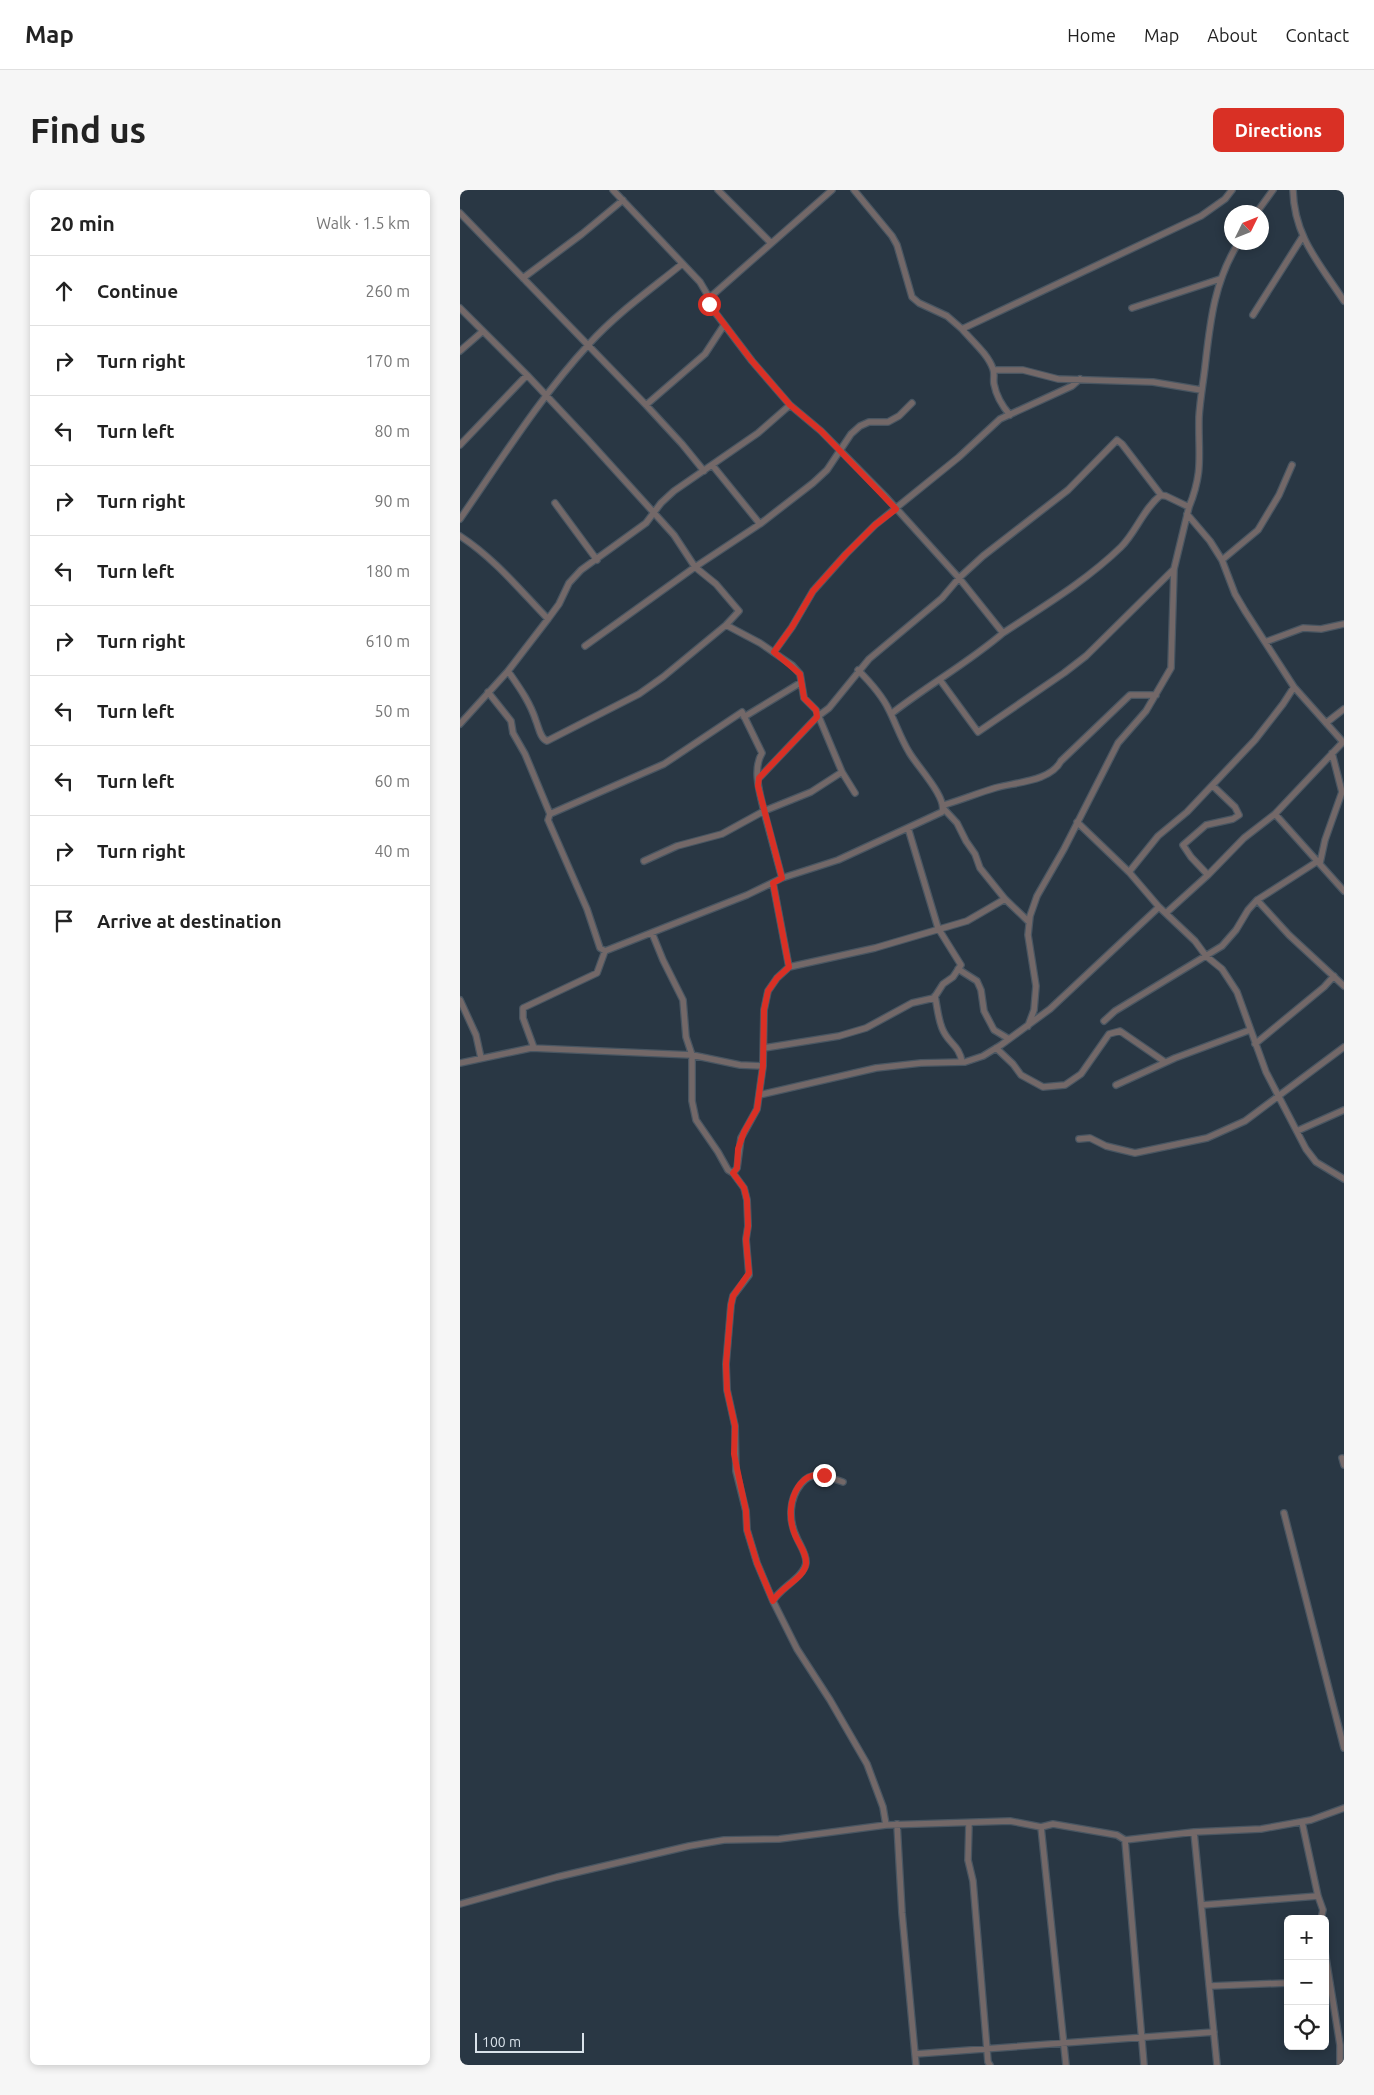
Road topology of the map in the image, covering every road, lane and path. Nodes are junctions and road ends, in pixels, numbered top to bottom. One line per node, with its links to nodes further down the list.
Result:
1 (613, 190): 8 (street)
2 (718, 190): 12 (street)
3 (854, 190): 23 (street)
4 (1232, 190): 23 (street)
5 (1273, 190): 9 (street)
6 (1294, 190): 11 (street)
7 (830, 191): 12 (street)
8 (623, 200): 14 (street); 15 (street)
9 (1262, 205)
10 (460, 213): 15 (street)
11 (1302, 236): 18 (street); 21 (street)
12 (770, 242): 17 (street)
13 (1234, 250): 16 (street)
14 (682, 264): 17 (street); 25 (street)
15 (523, 278): 25 (street)
16 (1220, 279): 20 (street); 30 (street)
17 (708, 299): 22 (street)
18 (1344, 301)
19 (460, 308): 24 (street)
20 (1132, 308)
21 (1253, 315)
22 (724, 325): 33 (street); 34 (street)
23 (962, 329): 27 (street)
24 (483, 331): 26 (street); 28 (street)
25 (588, 345): 31 (street); 33 (street)
26 (460, 351)
27 (994, 370): 29 (street); 35 (street)
28 (527, 375): 31 (street); 36 (street)
29 (1080, 379): 30 (street); 35 (street)
30 (1201, 390): 44 (street)
31 (546, 397): 45 (street); 46 (street)
32 (912, 403): 37 (street)
33 (646, 405): 40 (street)
34 (790, 405): 37 (street); 39 (street)
35 (1010, 415): 43 (street)
36 (460, 445)
37 (840, 450): 43 (street); 47 (street)
38 (1292, 465): 50 (street)
39 (713, 466): 40 (street); 47 (street)
40 (704, 471): 45 (street)
41 (1162, 496): 44 (street); 53 (street); 57 (street)
42 (555, 503): 49 (street)
43 (896, 509): 53 (street); 60 (street)
44 (1188, 510): 50 (street); 52 (street)
45 (654, 513): 49 (street); 51 (street)
46 (460, 519)
47 (760, 524): 51 (street)
48 (460, 536): 54 (street)
49 (597, 560): 54 (street)
50 (1222, 560): 58 (street)
51 (695, 567): 56 (street); 59 (street)
52 (1174, 569): 63 (street); 67 (street)
53 (959, 578): 57 (street); 61 (street)
54 (548, 619): 62 (street)
55 (1344, 624): 58 (street)
56 (726, 625): 60 (street); 62 (street)
57 (1003, 633): 63 (street)
58 (1265, 642): 65 (street)
59 (585, 646)
60 (774, 652): 64 (street)
61 (858, 670): 69 (street); 71 (street)
62 (508, 671): 66 (street)
63 (940, 680): 69 (street)
64 (800, 683): 70 (street); 71 (street)
65 (1294, 687): 72 (street); 77 (street)
66 (488, 692): 73 (street); 81 (street)
67 (1156, 695): 79 (street); 83 (street)
68 (1344, 709): 72 (street)
69 (891, 714): 79 (street)
70 (744, 717): 76 (street); 81 (street)
71 (817, 717): 75 (street); 76 (street)
72 (1326, 723): 74 (street)
73 (460, 724)
74 (1332, 753): 82 (street); 86 (street)
75 (842, 772): 78 (street); 80 (street)
76 (759, 778): 80 (street)
77 (1213, 786): 87 (street); 88 (street)
78 (855, 793)
79 (944, 807): 84 (street); 94 (street)
80 (764, 811): 85 (street); 89 (street)
81 (550, 814): 101 (street)
82 (1275, 814): 86 (street); 88 (street)
83 (1077, 822): 87 (street); 98 (street)
84 (908, 828): 89 (street); 99 (street)
85 (644, 861)
86 (1319, 862): 91 (street); 95 (street)
87 (1129, 872): 96 (street)
88 (1208, 875): 97 (street)
89 (782, 878): 92 (street)
90 (1344, 878): 91 (street)
91 (1337, 882): 93 (street)
92 (773, 883): 100 (street); 103 (street)
93 (1344, 891)
94 (1004, 899): 98 (street); 99 (street)
95 (1256, 900): 102 (street); 105 (street)
96 (1159, 907): 97 (street); 110 (street)
97 (1166, 913): 102 (street)
98 (1029, 922): 110 (street)
99 (938, 928): 103 (street); 104 (street)
100 (652, 933): 101 (street); 118 (street)
101 (605, 951): 115 (street)
102 (1206, 956): 109 (street); 111 (street)
103 (789, 967): 116 (street)
104 (958, 969): 107 (street); 112 (street)
105 (1334, 976): 106 (street); 113 (street)
106 (1344, 986)
107 (934, 998): 116 (street); 120 (street)
108 (460, 1000): 119 (street)
109 (1104, 1021)
110 (1028, 1026): 112 (street)
111 (1250, 1030): 113 (street); 121 (street)
112 (1009, 1039): 117 (street)
113 (1255, 1044): 126 (street)
114 (1344, 1047): 126 (street)
115 (534, 1048): 118 (street); 119 (street)
116 (764, 1048): 123 (street)
117 (996, 1048): 120 (street); 121 (street)
118 (692, 1055): 123 (street); 130 (street)
119 (481, 1058): 122 (street)
120 (962, 1062): 125 (street)
121 (1166, 1062): 124 (street)
122 (460, 1063)
123 (763, 1066): 125 (street)
124 (1116, 1085)
125 (759, 1095): 130 (street)
126 (1280, 1095): 128 (street); 129 (street)
127 (1344, 1110): 128 (street)
128 (1297, 1131): 131 (street)
129 (1079, 1140)
130 (733, 1173): 136 (street)
131 (1344, 1179)
132 (1342, 1458): 133 (street)
133 (1344, 1464)
134 (843, 1482): 136 (street)
135 (1284, 1513): 137 (street)
136 (773, 1601): 141 (street)
137 (1344, 1748)
138 (1344, 1808): 140 (street)
139 (969, 1822): 142 (street); 143 (street); 156 (street)
140 (1302, 1822): 144 (street); 146 (street)
141 (886, 1824): 142 (street); 147 (street)
142 (897, 1824): 157 (street)
143 (1041, 1827): 145 (street); 155 (street)
144 (1194, 1832): 145 (street); 148 (street)
145 (1125, 1840): 154 (street)
146 (1318, 1896): 148 (street); 149 (street)
147 (460, 1904)
148 (1202, 1906): 151 (street)
149 (1322, 1915)
150 (1284, 1983): 151 (street)
151 (1210, 1986): 153 (street)
152 (1329, 1986): 163 (street)
153 (1214, 2032): 154 (street); 162 (street)
154 (1142, 2037): 155 (street); 161 (street)
155 (1064, 2042): 156 (street); 160 (street)
156 (988, 2048): 157 (street); 159 (street)
157 (915, 2054): 158 (street)
158 (916, 2065)
159 (990, 2065)
160 (1066, 2065)
161 (1144, 2065)
162 (1217, 2065)
163 (1340, 2065)

